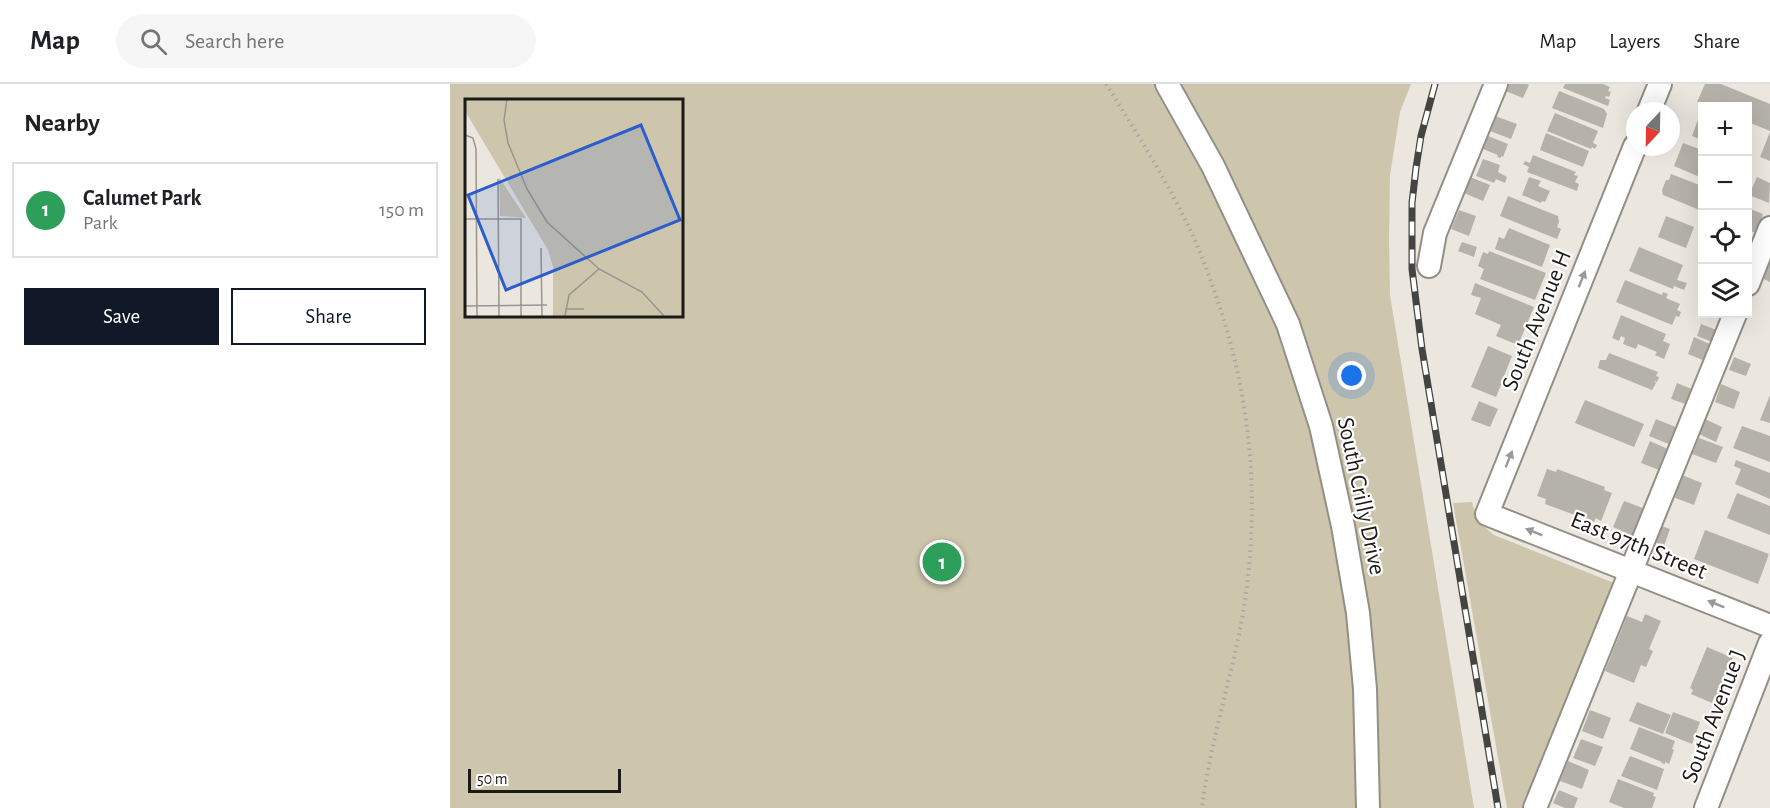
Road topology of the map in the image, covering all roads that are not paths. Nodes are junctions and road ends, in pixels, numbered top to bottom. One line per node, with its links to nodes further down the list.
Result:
1 (1167, 84): 14 (street, South Crilly Drive)
2 (1496, 84): 7 (street)
3 (1660, 84): 4 (street)
4 (1653, 102)
5 (1631, 156): 10 (street, South Avenue H, one-way to 5)
6 (1770, 228): 8 (street)
7 (1429, 266)
8 (1752, 274)
9 (1733, 318): 11 (street)
10 (1487, 514): 11 (street, East 97th Street, one-way to 10)
11 (1631, 571): 12 (street, East 97th Street, one-way to 11); 15 (street)
12 (1770, 626)
13 (1770, 643): 16 (street, South Avenue J)
14 (1368, 808)
15 (1535, 808)
16 (1706, 808)

